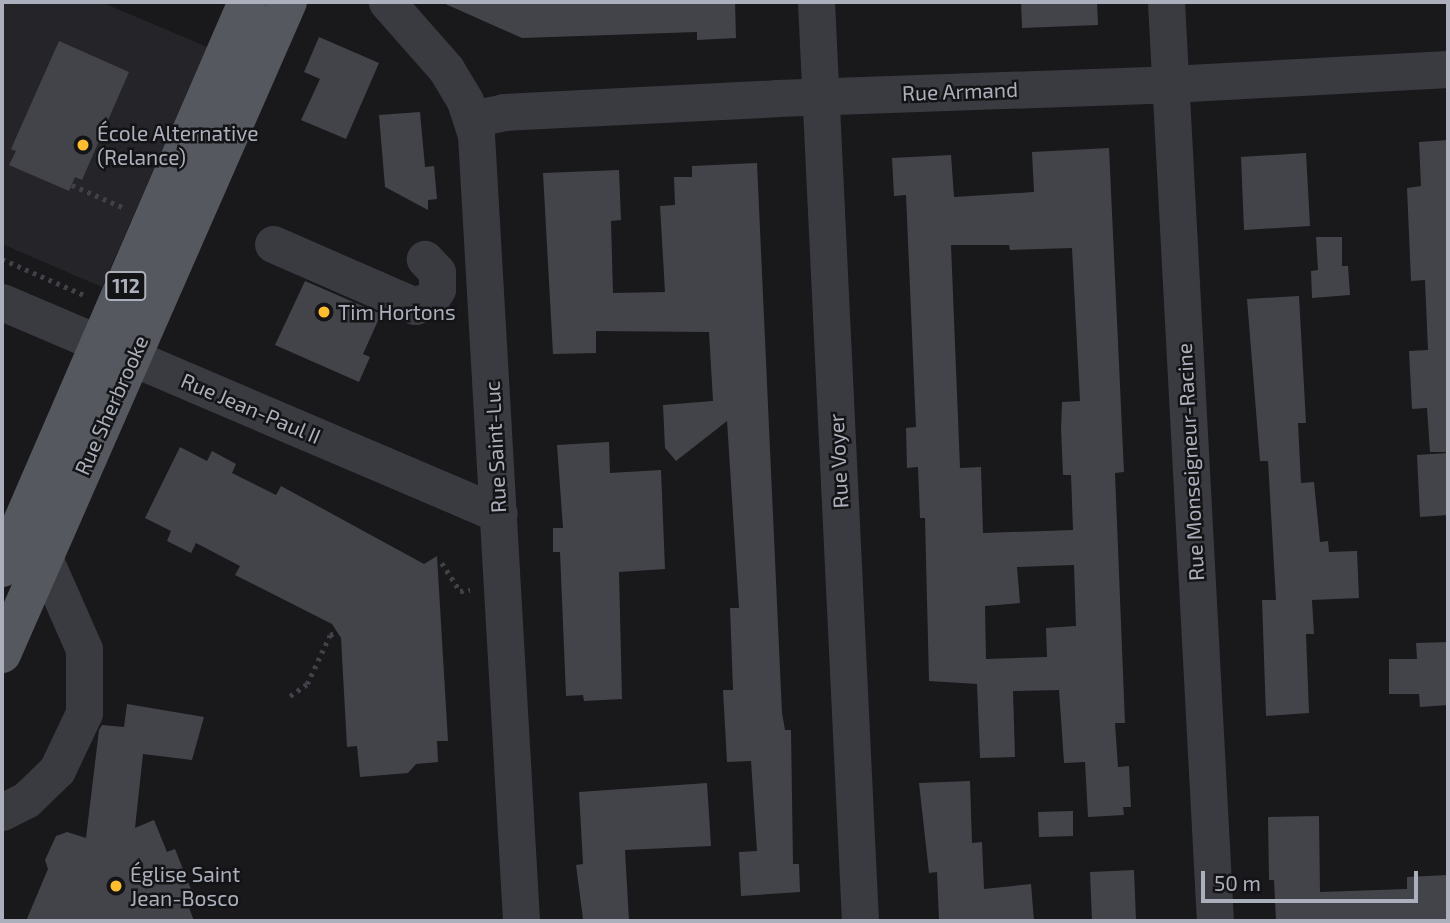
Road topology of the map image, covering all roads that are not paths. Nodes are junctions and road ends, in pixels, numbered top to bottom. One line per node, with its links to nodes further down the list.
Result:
1 (247, 2): 13 (main road, Rue Sherbrooke / 112)
2 (288, 2): 13 (main road, Rue Sherbrooke / 112)
3 (387, 2): 9 (street, Rue Saint-Luc)
4 (816, 2): 8 (street, Rue Voyer)
5 (1166, 2): 7 (street, Rue Monseigneur-Racine)
6 (1448, 69): 7 (street, Rue Armand)
7 (1170, 84): 8 (street, Rue Armand); 21 (street, Rue Monseigneur-Racine)
8 (821, 96): 9 (street, Rue Armand); 20 (street, Rue Voyer)
9 (472, 119): 14 (street, Rue Saint-Luc)
10 (273, 244): 11 (street)
11 (425, 259)
12 (2, 302): 13 (street, Rue Jean-Paul II)
13 (116, 351): 14 (street, Rue Jean-Paul II); 15 (main road, Rue Sherbrooke / 112); 16 (main road, Rue Sherbrooke / 112)
14 (499, 514): 19 (street, Rue Saint-Luc)
15 (44, 558): 17 (main road, Rue Sherbrooke / 112); 18 (street)
16 (2, 568)
17 (2, 654)
18 (2, 813)
19 (521, 921)
20 (860, 921)
21 (1215, 921)

